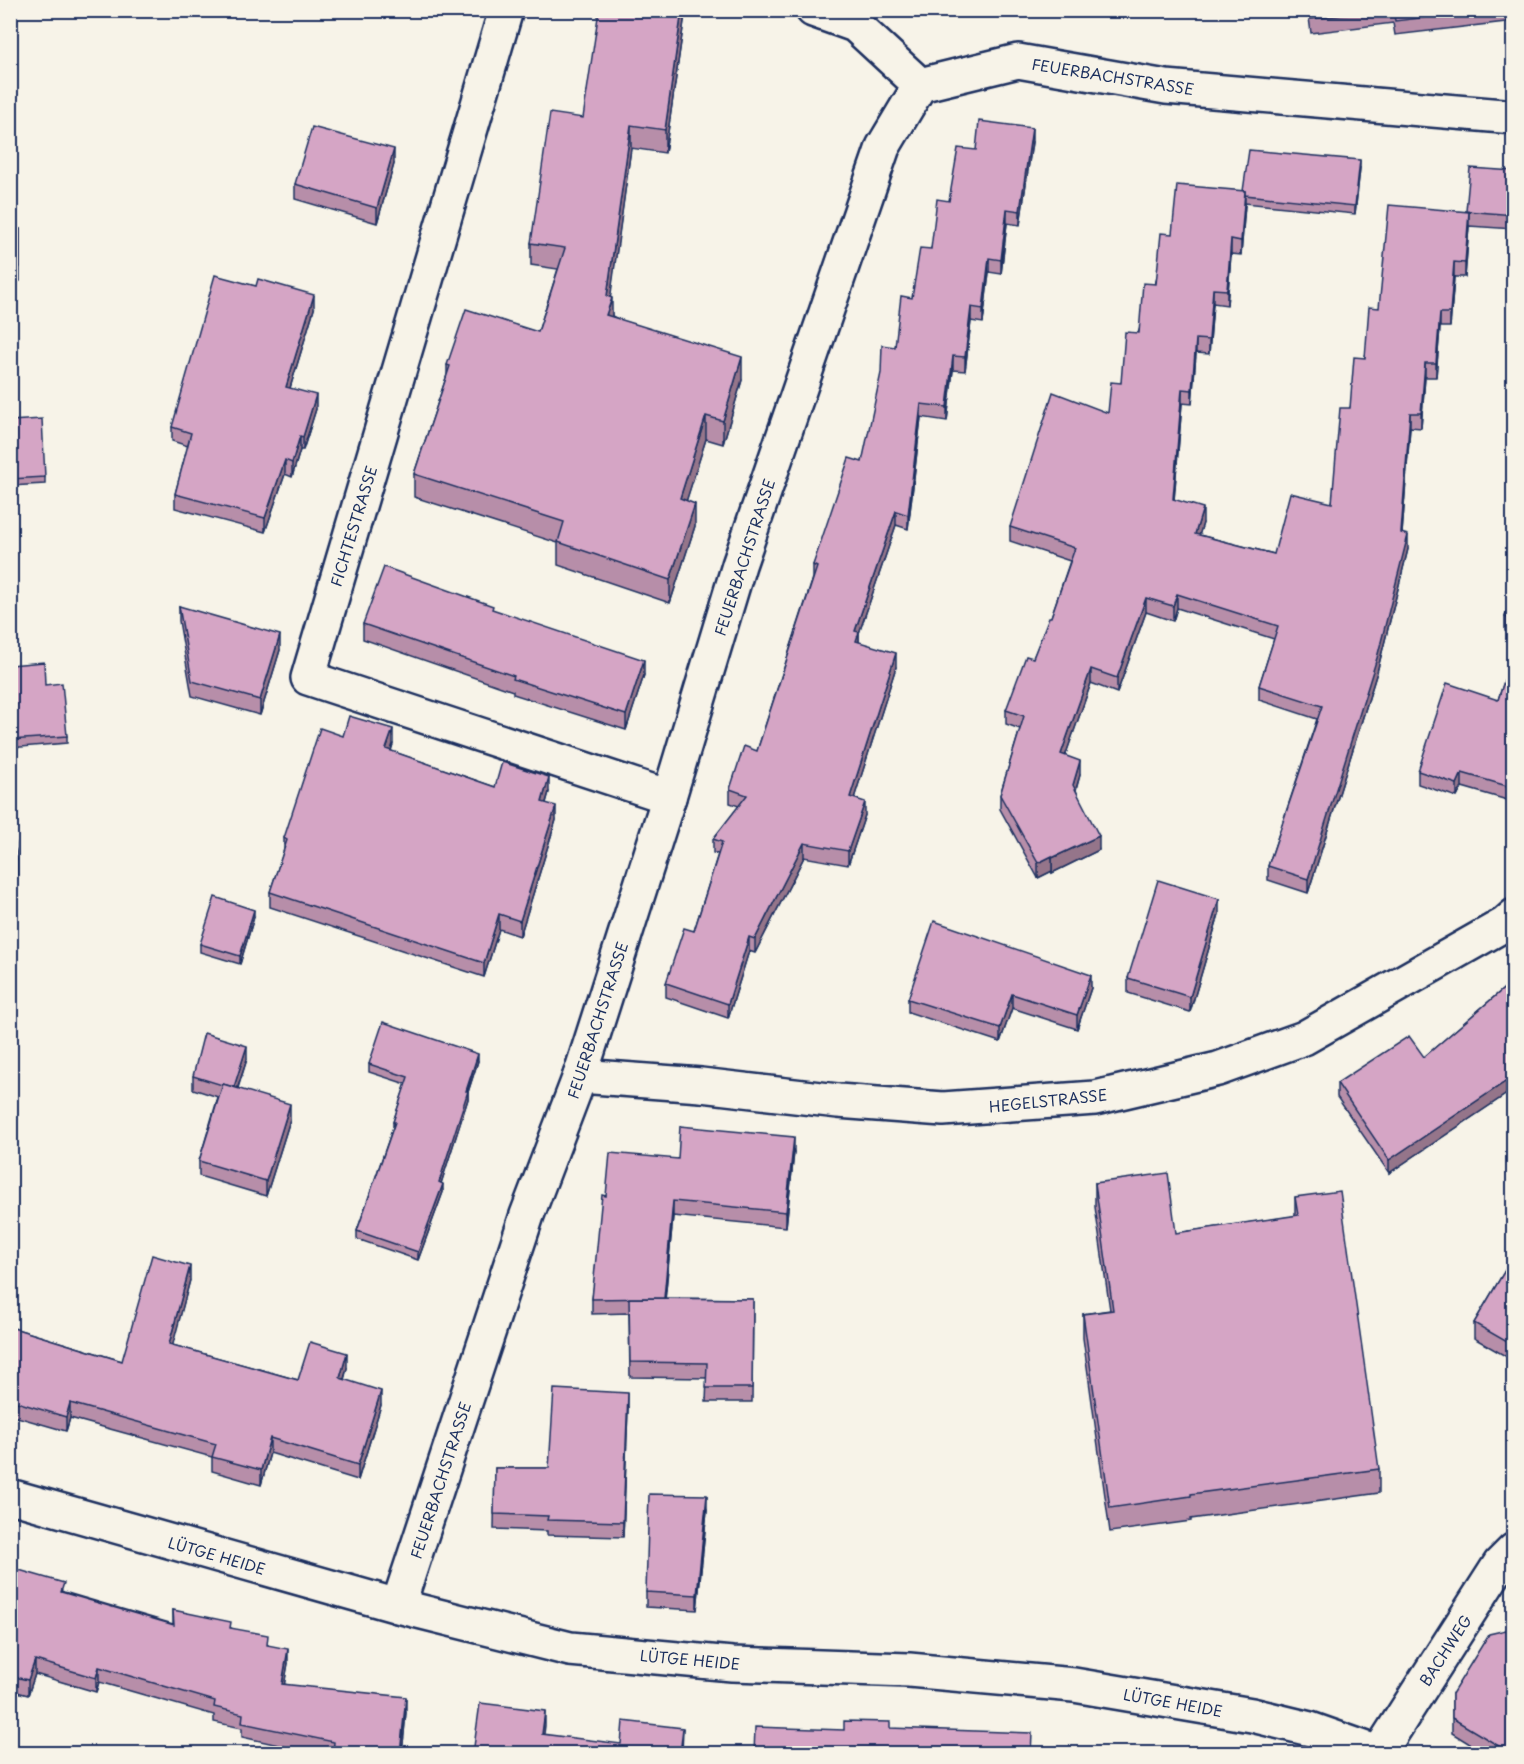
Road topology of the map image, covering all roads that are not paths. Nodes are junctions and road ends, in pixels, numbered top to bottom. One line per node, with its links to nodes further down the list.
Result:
1 (506, 10): 5 (street, FICHTESTRASSE)
2 (813, 10): 3 (street)
3 (920, 85): 4 (street, FEUERBACHSTRASSE); 5 (street, FEUERBACHSTRASSE)
4 (1514, 117)
5 (669, 797): 7 (street, FEUERBACHSTRASSE)
6 (1514, 916): 7 (street, HEGELSTRASSE)
7 (580, 1076): 10 (street, FEUERBACHSTRASSE)
8 (10, 1497): 10 (street, LÜTGE HEIDE)
9 (1514, 1550): 11 (street, BACHWEG)
10 (398, 1606): 11 (street, LÜTGE HEIDE)
11 (1380, 1753)

